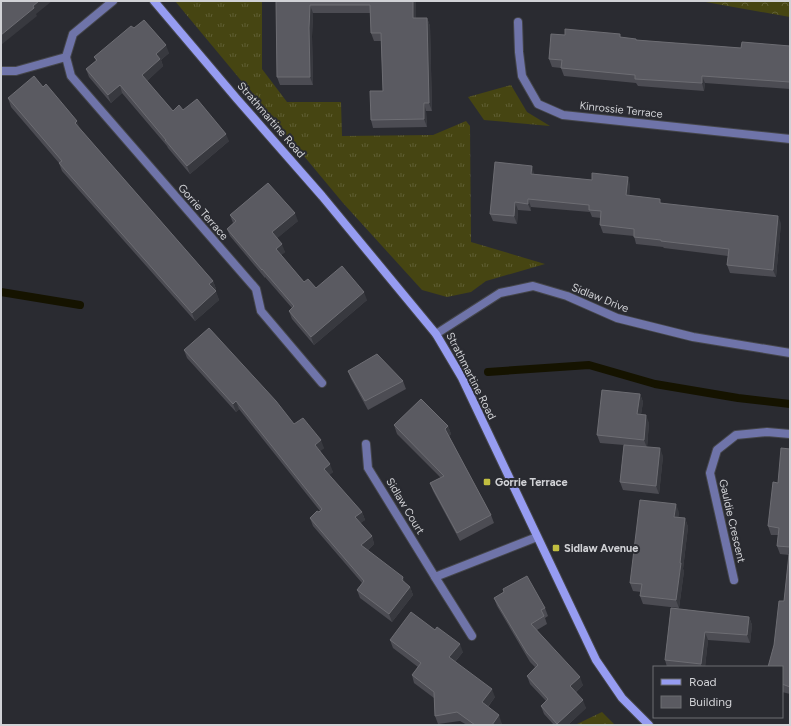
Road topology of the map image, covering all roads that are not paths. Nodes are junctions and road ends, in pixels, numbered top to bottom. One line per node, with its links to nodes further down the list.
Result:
1 (113, 1): 4 (street)
2 (154, 1): 7 (street, Strathmartine Road)
3 (518, 22): 6 (street, Kinrossie Terrace)
4 (66, 57): 5 (street); 9 (street, Gorrie Terrace)
5 (1, 70)
6 (790, 139)
7 (436, 334): 8 (street, Sidlaw Drive); 12 (street, Strathmartine Road)
8 (790, 353)
9 (322, 383)
10 (790, 434): 14 (street, Gauldie Crescent)
11 (366, 444): 13 (street, Sidlaw Court)
12 (537, 537): 13 (street); 16 (street, Strathmartine Road)
13 (435, 577): 15 (street, Sidlaw Court)
14 (734, 580)
15 (472, 636)
16 (649, 725)

